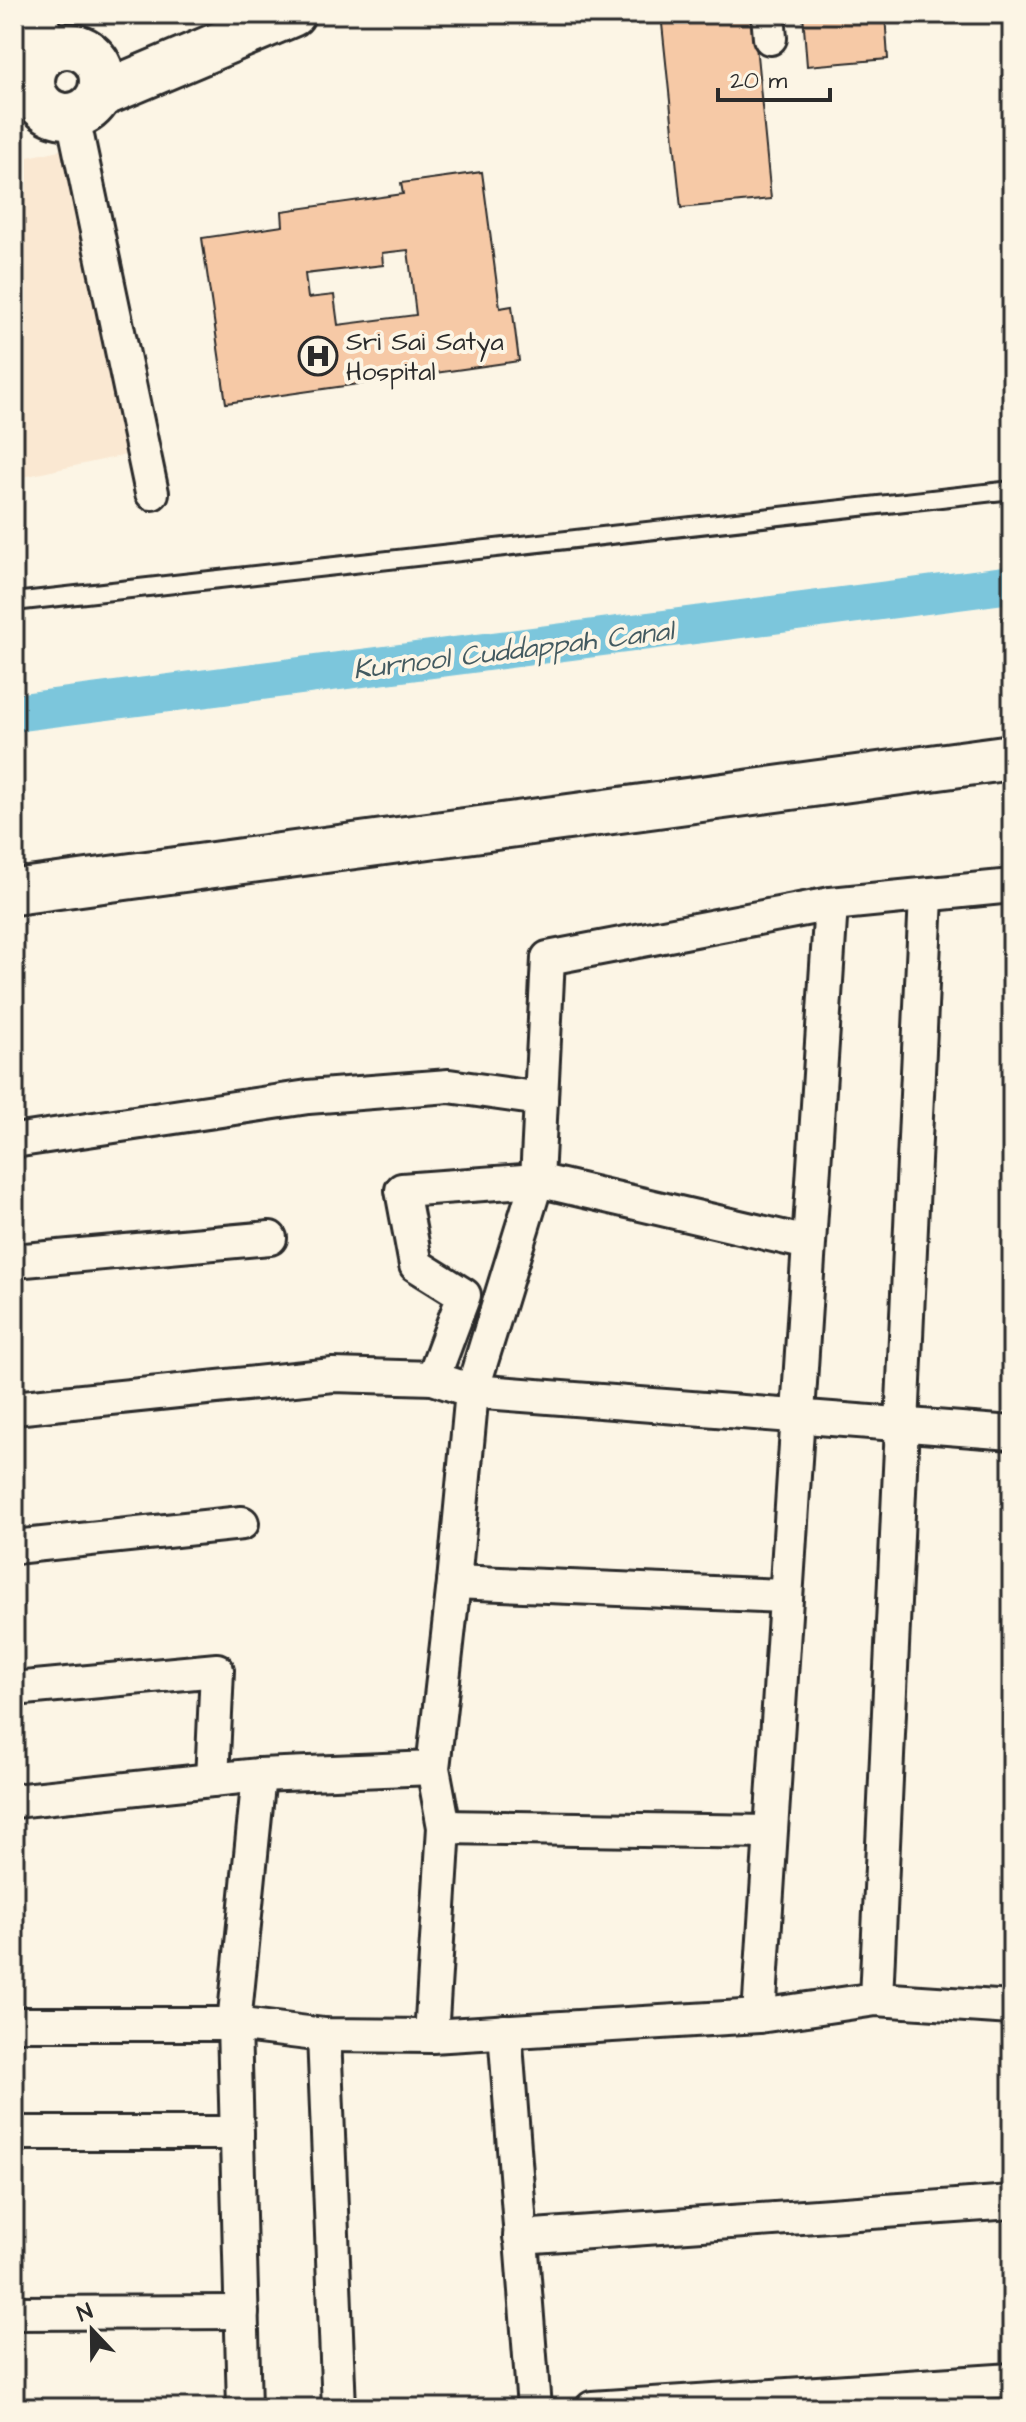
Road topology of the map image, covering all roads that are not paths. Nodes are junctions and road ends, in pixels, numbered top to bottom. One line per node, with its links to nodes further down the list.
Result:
1 (292, 14): 4 (street)
2 (39, 33): 3 (street); 4 (street)
3 (24, 98): 4 (street)
4 (86, 106): 6 (street)
5 (1012, 490): 7 (lane)
6 (152, 493)
7 (14, 602)
8 (1012, 757): 10 (street)
9 (1012, 886): 11 (street)
10 (14, 892)
11 (926, 896): 12 (street); 23 (street)
12 (831, 904): 13 (street); 17 (street)
13 (541, 1099): 14 (street); 15 (street)
14 (14, 1141)
15 (537, 1180): 17 (street); 19 (street); 20 (street)
16 (270, 1238): 18 (street)
17 (808, 1243): 22 (street)
18 (14, 1261)
19 (433, 1378): 20 (street); 21 (street)
20 (472, 1391): 22 (street); 27 (street)
21 (14, 1408)
22 (796, 1416): 23 (street); 28 (street)
23 (901, 1424): 24 (street); 36 (street)
24 (1012, 1433)
25 (242, 1523): 26 (street)
26 (14, 1547)
27 (454, 1582): 28 (street); 30 (street)
28 (785, 1596): 35 (street)
29 (14, 1689): 32 (street)
30 (433, 1768): 31 (street); 34 (street)
31 (259, 1775): 32 (street); 40 (street)
32 (212, 1780): 33 (street)
33 (14, 1801)
34 (444, 1827): 35 (street); 43 (street)
35 (769, 1832): 38 (street)
36 (876, 1999): 37 (street); 38 (street)
37 (1012, 2008)
38 (759, 2016): 41 (street)
39 (14, 2024): 40 (street)
40 (234, 2024): 42 (street); 45 (street)
41 (505, 2031): 43 (street); 47 (street)
42 (324, 2035): 43 (street); 53 (street)
43 (431, 2036)
44 (14, 2133): 45 (street)
45 (237, 2133): 48 (street)
46 (1012, 2202): 47 (street)
47 (520, 2237): 54 (street)
48 (242, 2312): 49 (street); 52 (street)
49 (14, 2313)
50 (1012, 2380): 51 (street)
51 (975, 2384): 55 (street); 56 (street)
52 (244, 2408)
53 (339, 2408)
54 (534, 2408)
55 (592, 2408)
56 (954, 2408)

